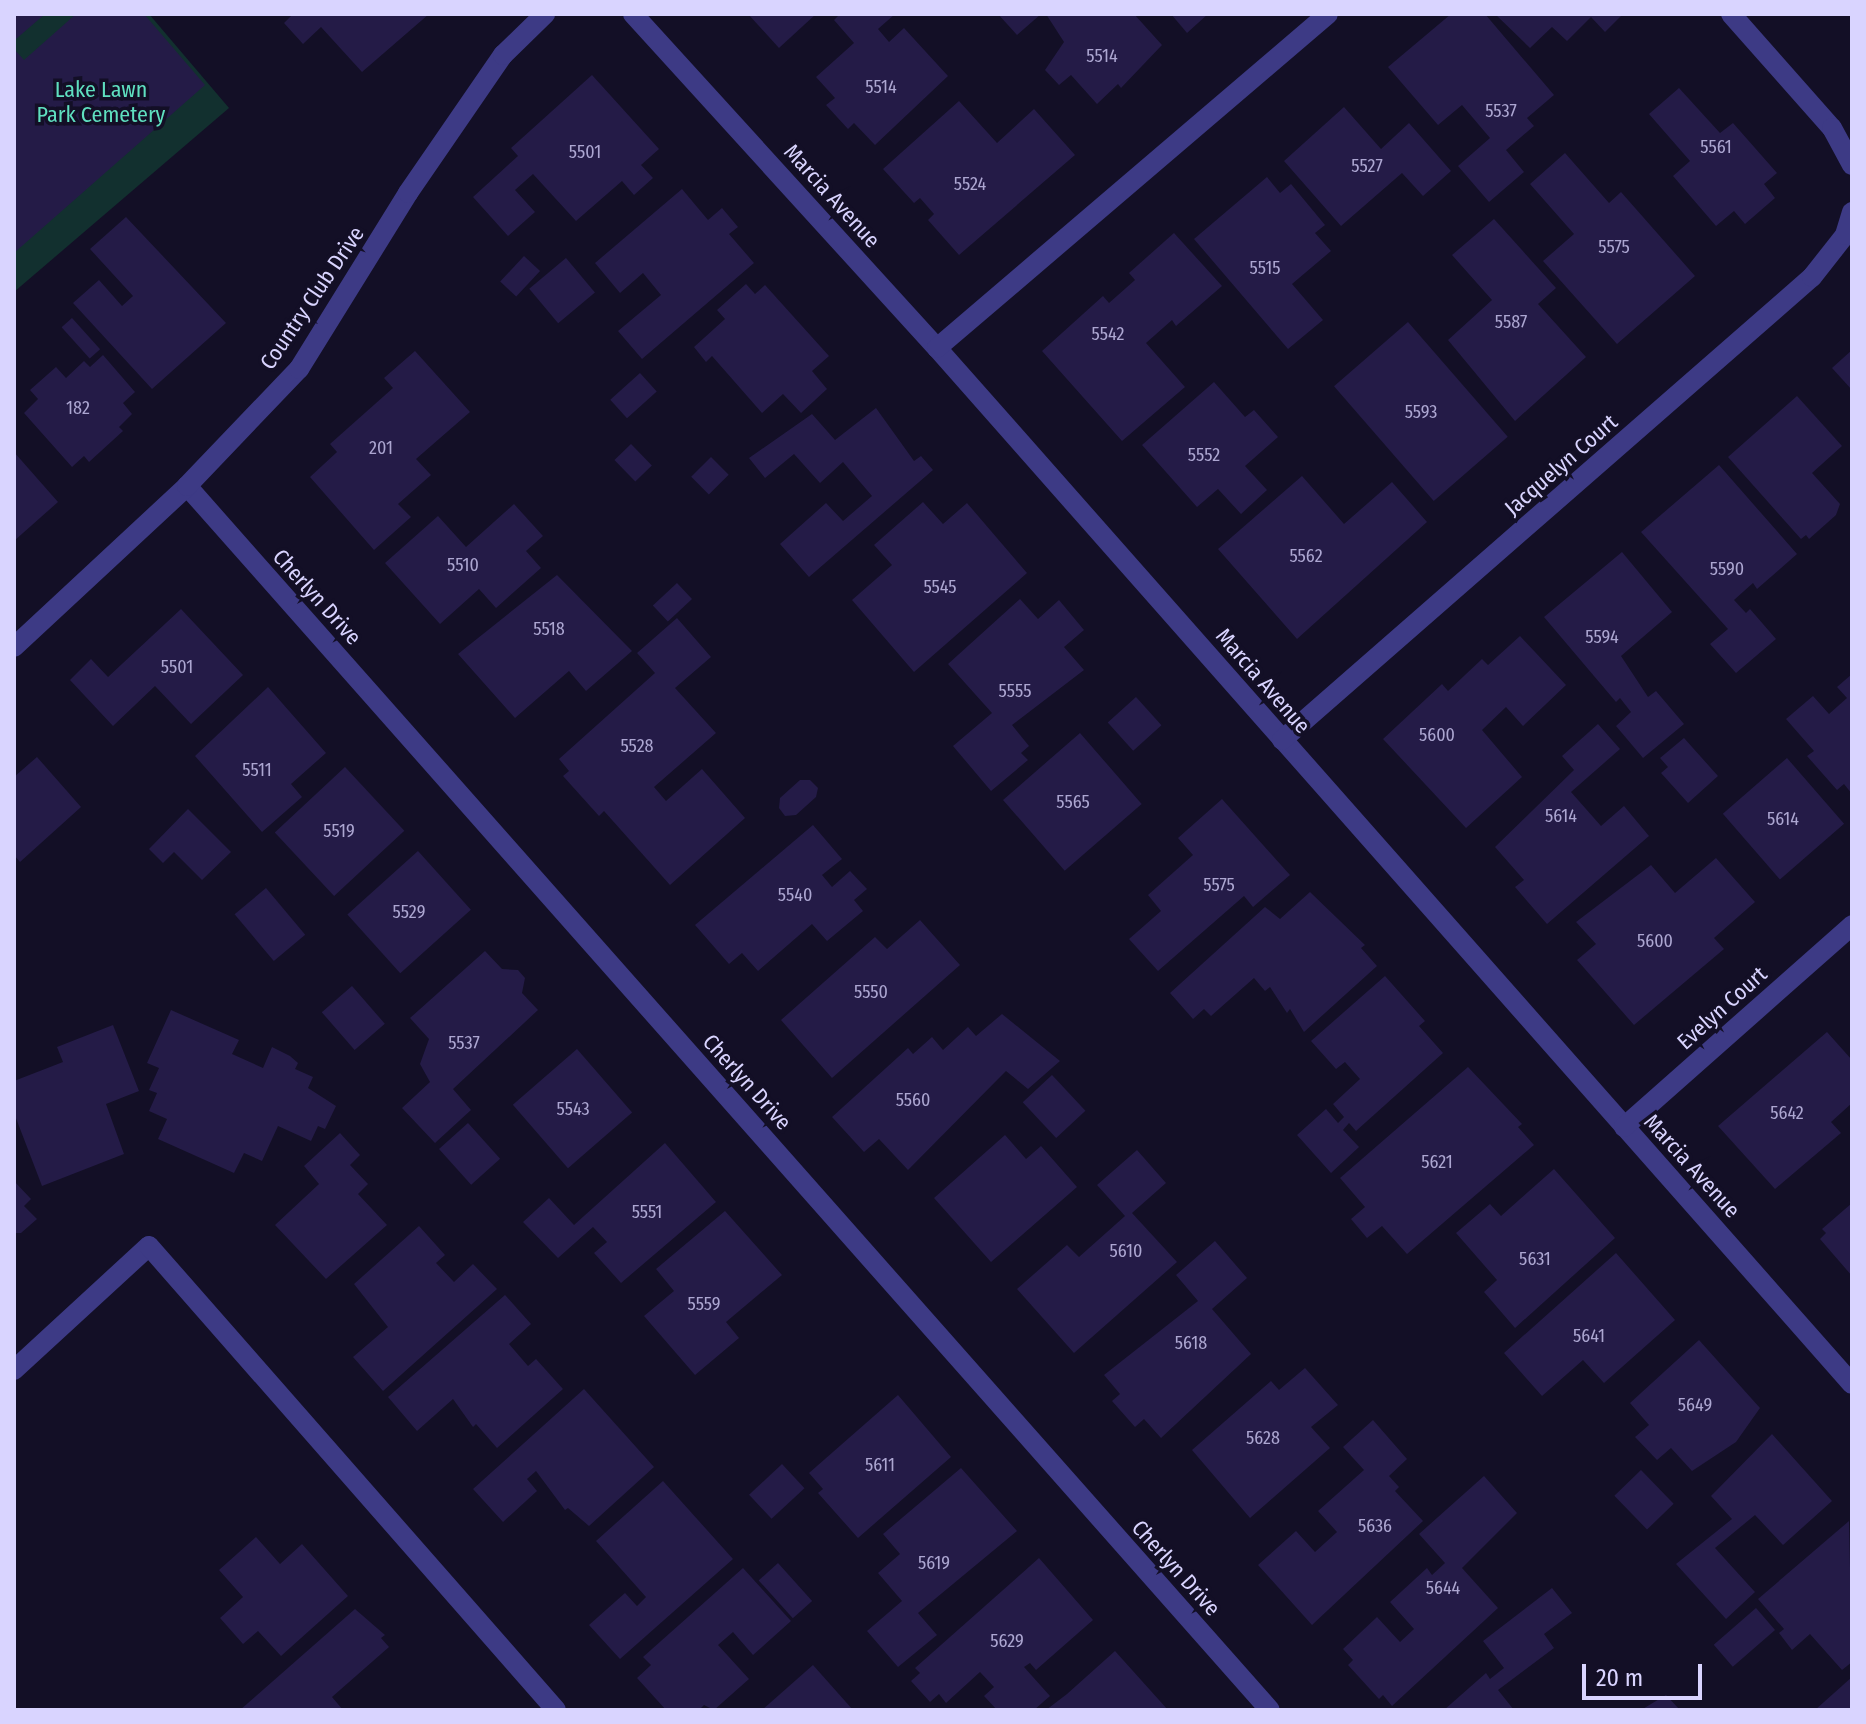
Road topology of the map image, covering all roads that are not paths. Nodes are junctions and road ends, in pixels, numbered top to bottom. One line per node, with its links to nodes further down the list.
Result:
1 (545, 14): 8 (street, Country Club Drive)
2 (633, 14): 7 (street, Marcia Avenue)
3 (1328, 14): 7 (street)
4 (1731, 14): 5 (street)
5 (1852, 165)
6 (1852, 212): 10 (street, Jacquelyn Court)
7 (937, 348): 10 (street, Marcia Avenue)
8 (187, 486): 9 (street, Country Club Drive); 16 (street, Cherlyn Drive)
9 (14, 647)
10 (1282, 740): 12 (street, Marcia Avenue)
11 (1852, 925): 12 (street, Evelyn Court)
12 (1624, 1127): 14 (street, Marcia Avenue)
13 (14, 1370): 15 (street)
14 (1852, 1384)
15 (556, 1710)
16 (1270, 1710)

